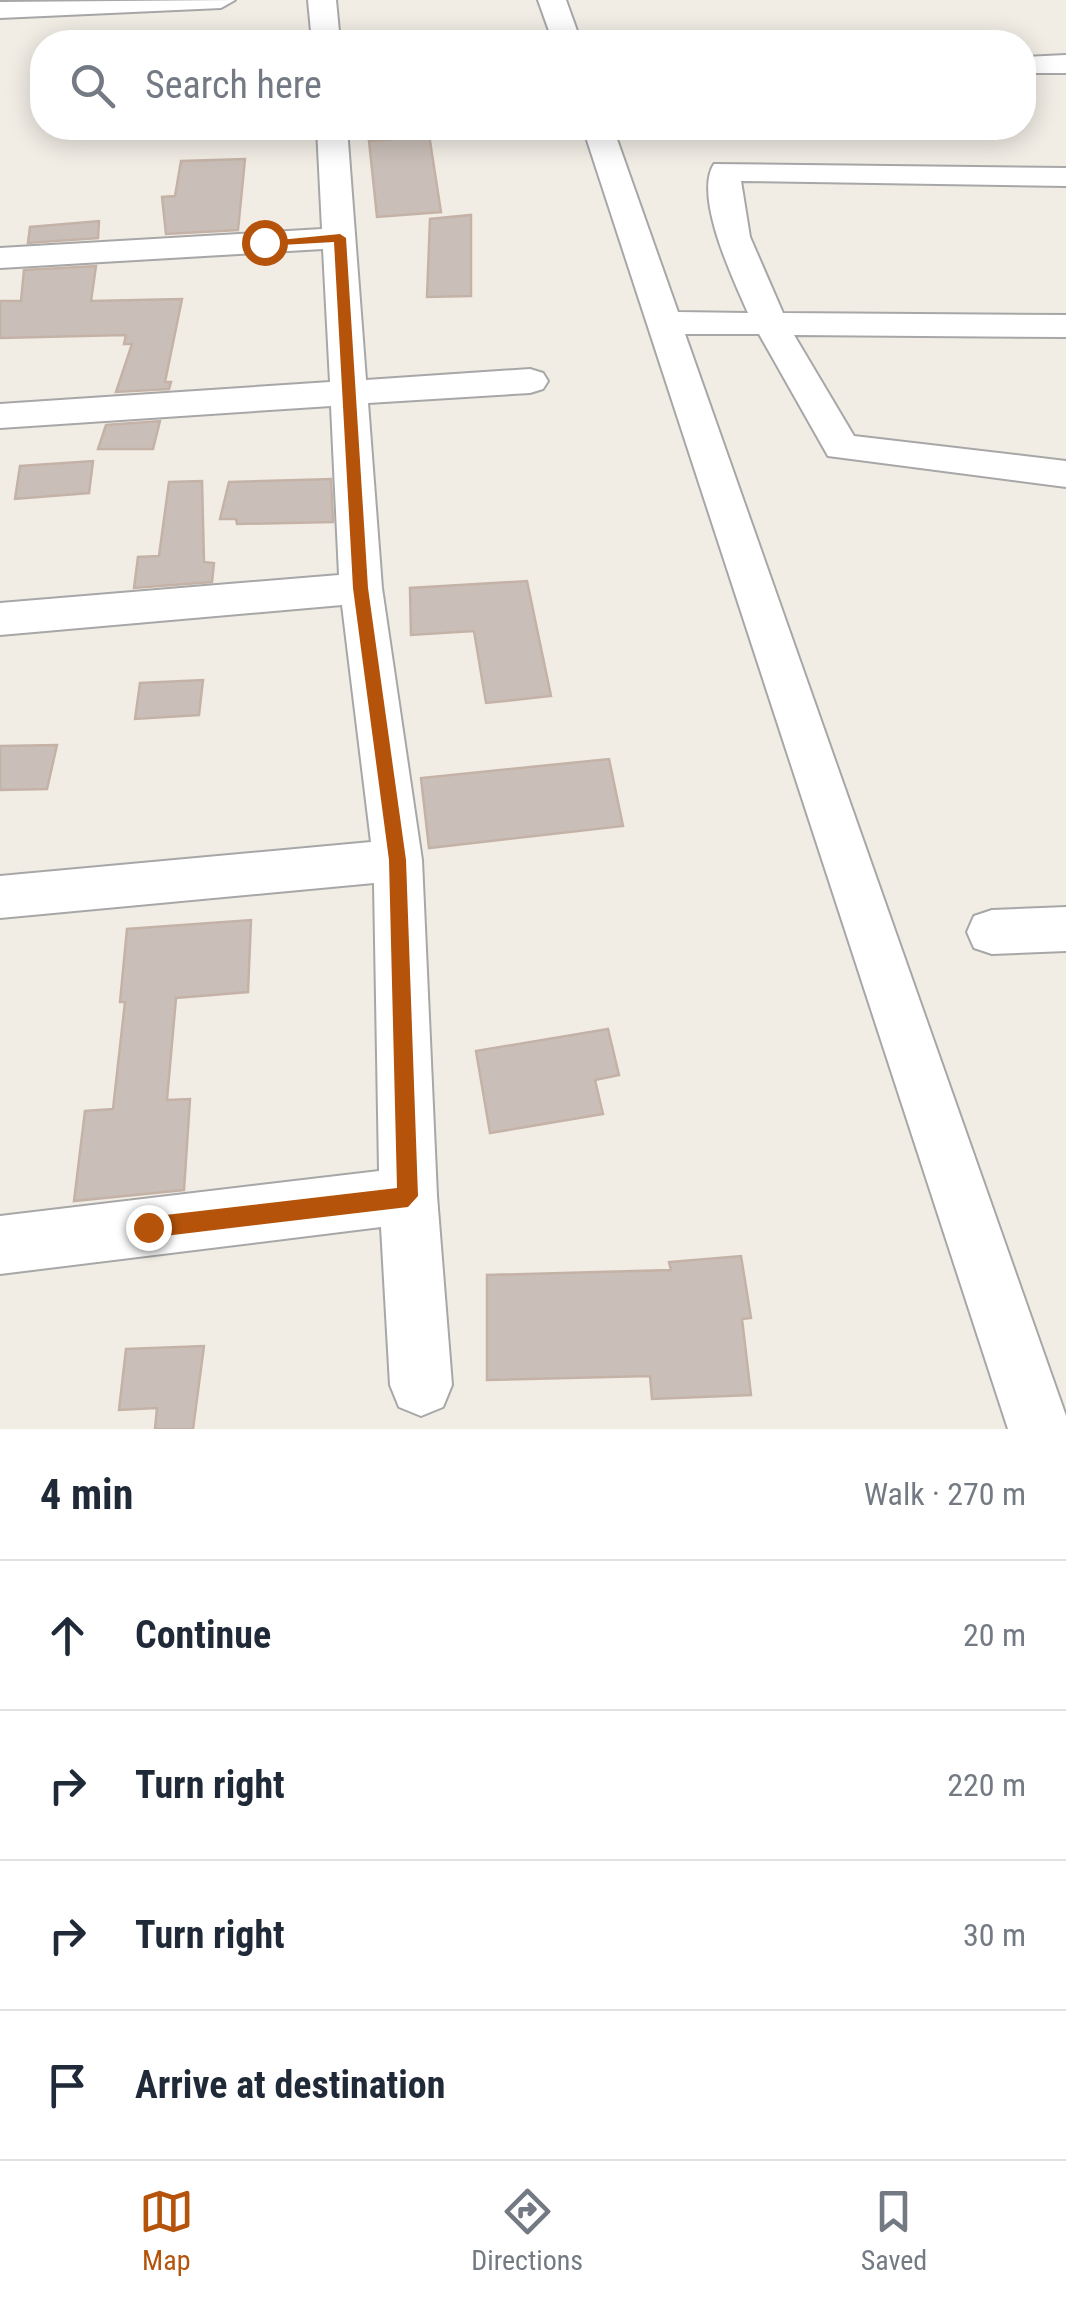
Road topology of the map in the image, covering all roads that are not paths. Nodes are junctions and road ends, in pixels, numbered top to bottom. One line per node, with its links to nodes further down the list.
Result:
1 (221, 0): 4 (street)
2 (322, 0): 5 (street)
3 (552, 0): 6 (street)
4 (0, 10)
5 (325, 30)
6 (563, 30)
7 (1036, 64): 8 (street)
8 (1066, 64)
9 (333, 140): 12 (street)
10 (602, 140): 14 (street)
11 (1066, 176): 15 (street)
12 (340, 238): 13 (street); 18 (street)
13 (0, 258)
14 (666, 323): 15 (street); 30 (street)
15 (769, 324): 16 (street); 20 (street)
16 (1066, 326)
17 (530, 381): 18 (street)
18 (351, 393): 19 (street); 21 (street)
19 (0, 416)
20 (1066, 474)
21 (361, 588): 22 (street); 23 (street)
22 (0, 618)
23 (398, 860): 24 (street); 27 (street)
24 (0, 897)
25 (1066, 930): 26 (street)
26 (992, 932)
27 (408, 1196): 28 (street); 29 (street)
28 (0, 1245)
29 (421, 1386)
30 (1039, 1429)

